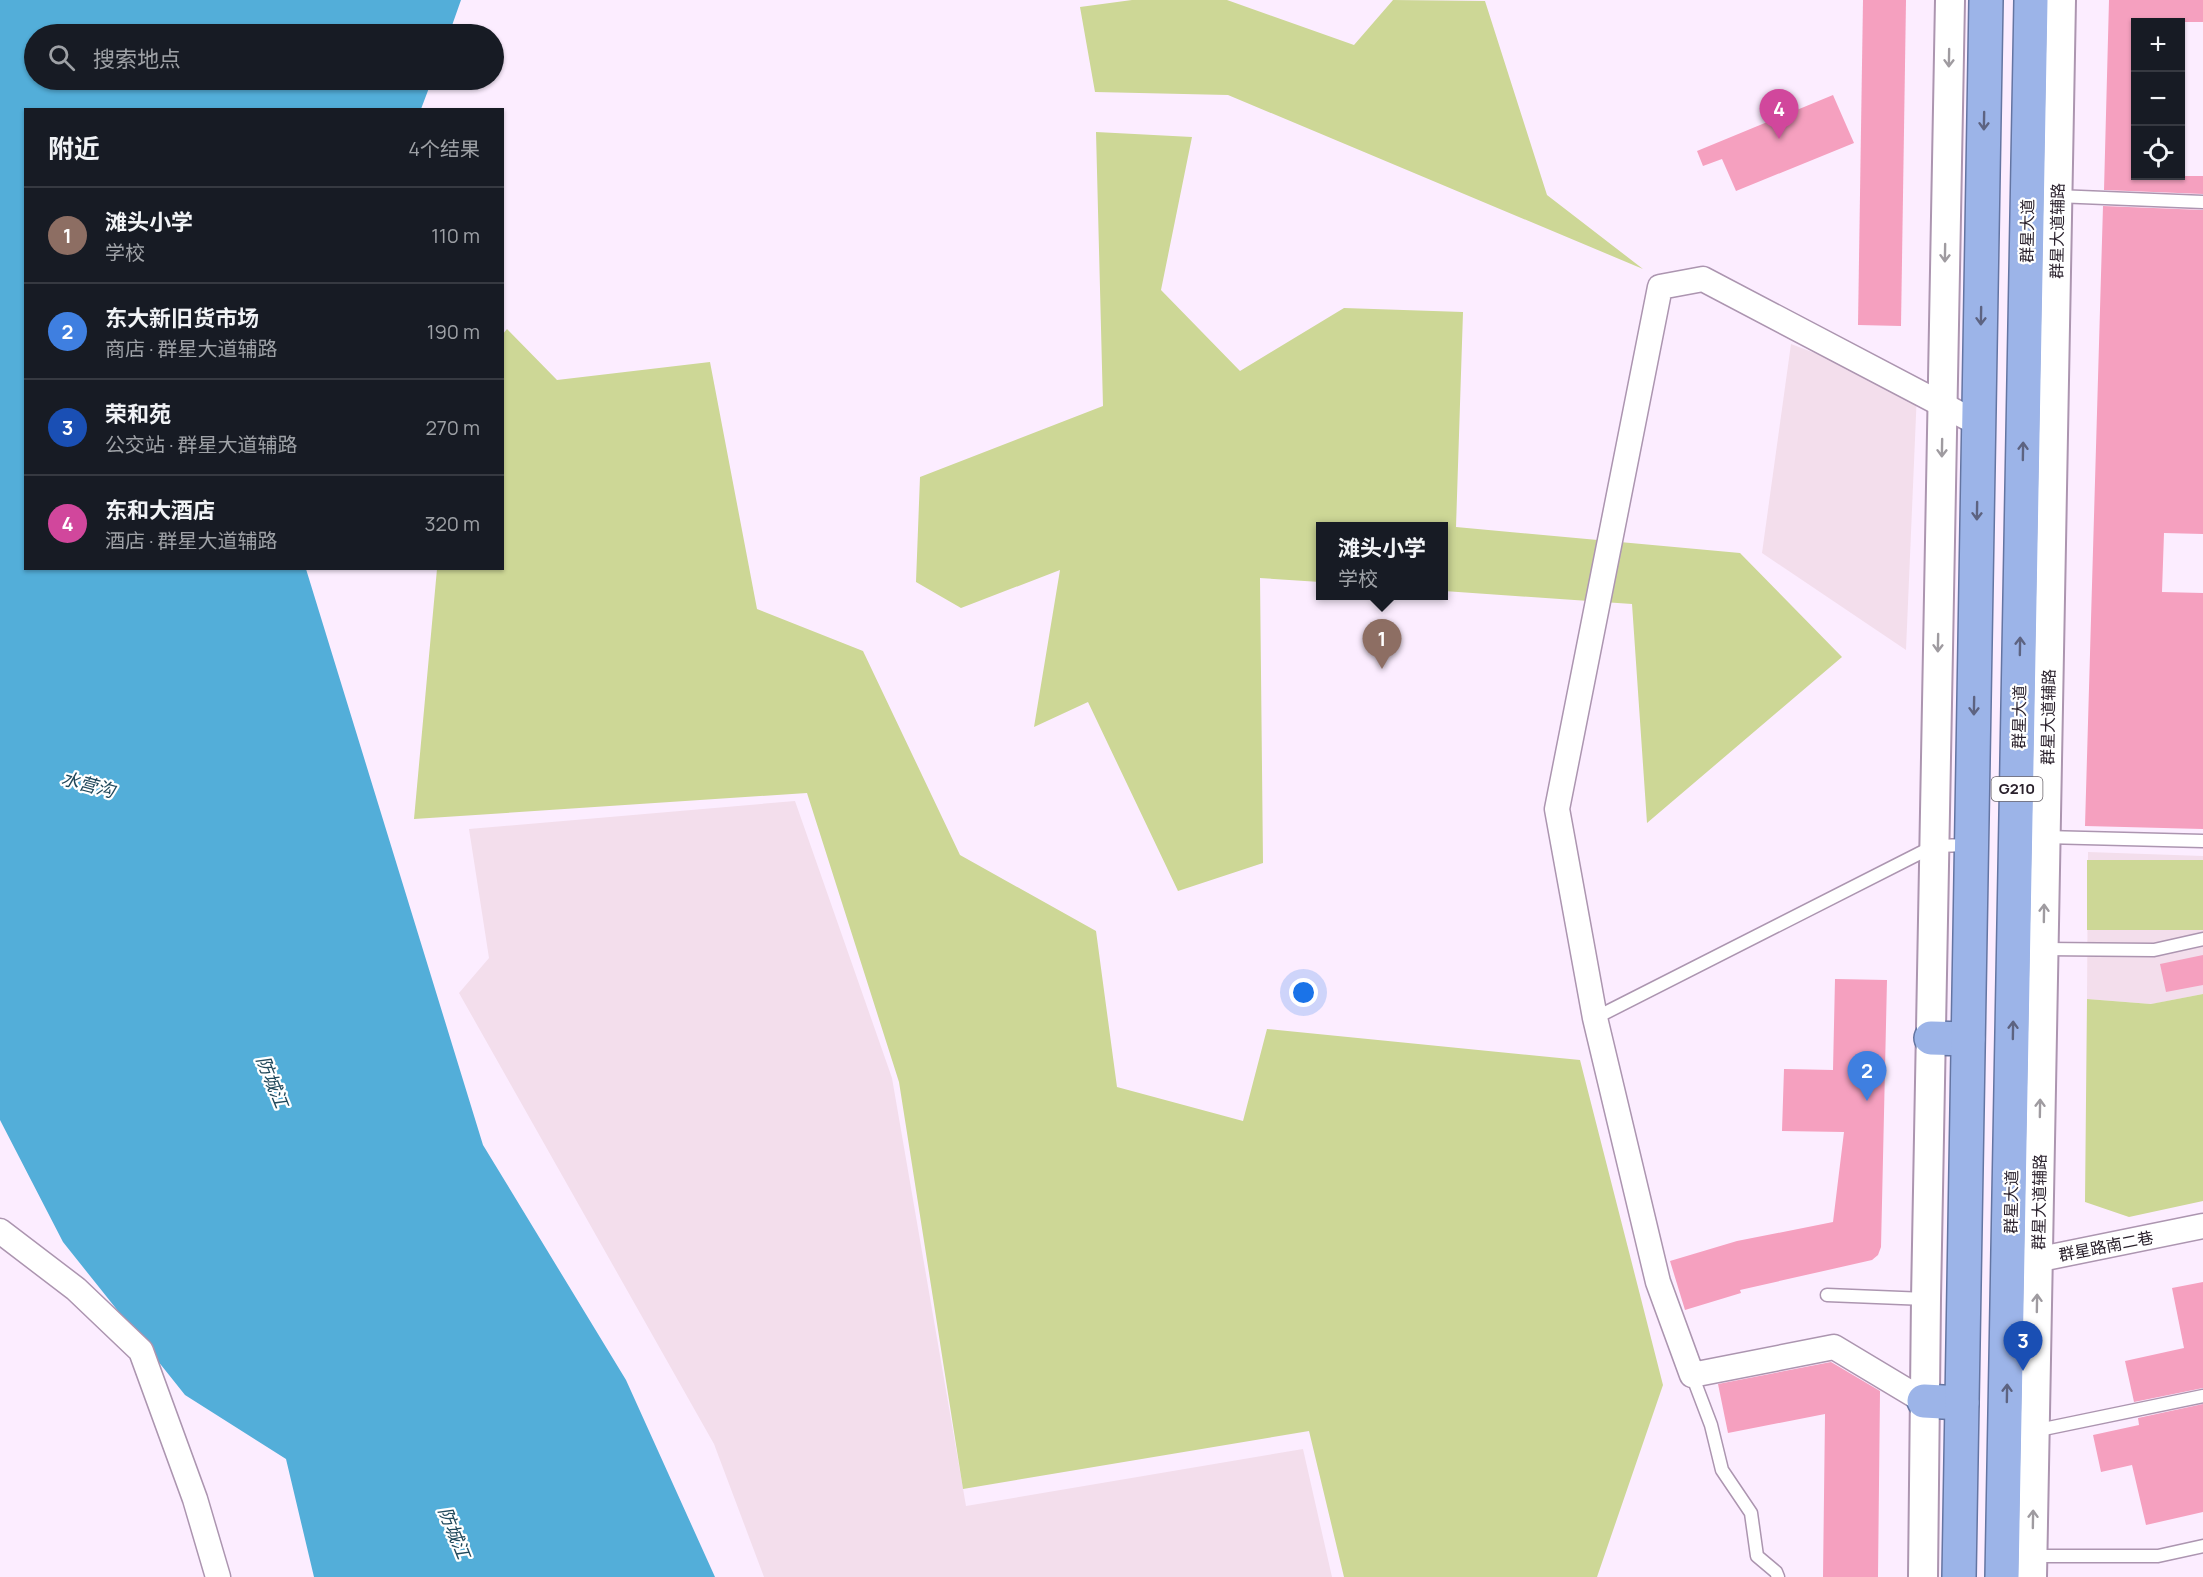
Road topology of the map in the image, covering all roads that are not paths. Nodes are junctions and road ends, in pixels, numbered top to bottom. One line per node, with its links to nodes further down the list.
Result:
1 (1950, 0): 7 (street, one-way to 7)
2 (1986, 0): 8 (highway, G210, one-way to 8)
3 (2031, 0): 5 (highway, 群星大道 / G210)
4 (2061, 0): 5 (street, 群星大道辅路)
5 (2042, 196): 6 (lane); 9 (highway, 群星大道 / G210, one-way to 5)
6 (2203, 202)
7 (1942, 407): 8 (street); 12 (street, one-way to 12); 15 (street)
8 (1979, 424): 11 (highway, G210, one-way to 11)
9 (2031, 836): 10 (lane); 14 (highway, 群星大道 / G210, one-way to 9)
10 (2203, 841)
11 (1972, 845): 12 (lane); 17 (highway, G210)
12 (1934, 846): 15 (lane); 16 (street)
13 (2203, 939): 14 (lane)
14 (2029, 949): 20 (highway, 群星大道 / G210, one-way to 14)
15 (1595, 1018): 23 (street)
16 (1931, 1038): 17 (highway); 22 (street)
17 (1968, 1039): 26 (highway, G210)
18 (2203, 1226): 20 (street, 群星路南二巷)
19 (0, 1231): 31 (street)
20 (2024, 1262): 27 (highway, 群星大道 / G210, one-way to 20)
21 (1827, 1294): 22 (lane)
22 (1926, 1299): 25 (street)
23 (1692, 1375): 25 (street); 32 (lane)
24 (2203, 1396): 27 (lane)
25 (1924, 1401): 26 (highway); 33 (street)
26 (1962, 1402): 30 (highway, G210)
27 (2020, 1431): 29 (highway, 群星大道 / G210, one-way to 27)
28 (2203, 1546): 29 (lane)
29 (2017, 1562): 30 (highway)
30 (1959, 1564)
31 (218, 1577)
32 (1778, 1577)
33 (1923, 1577)

